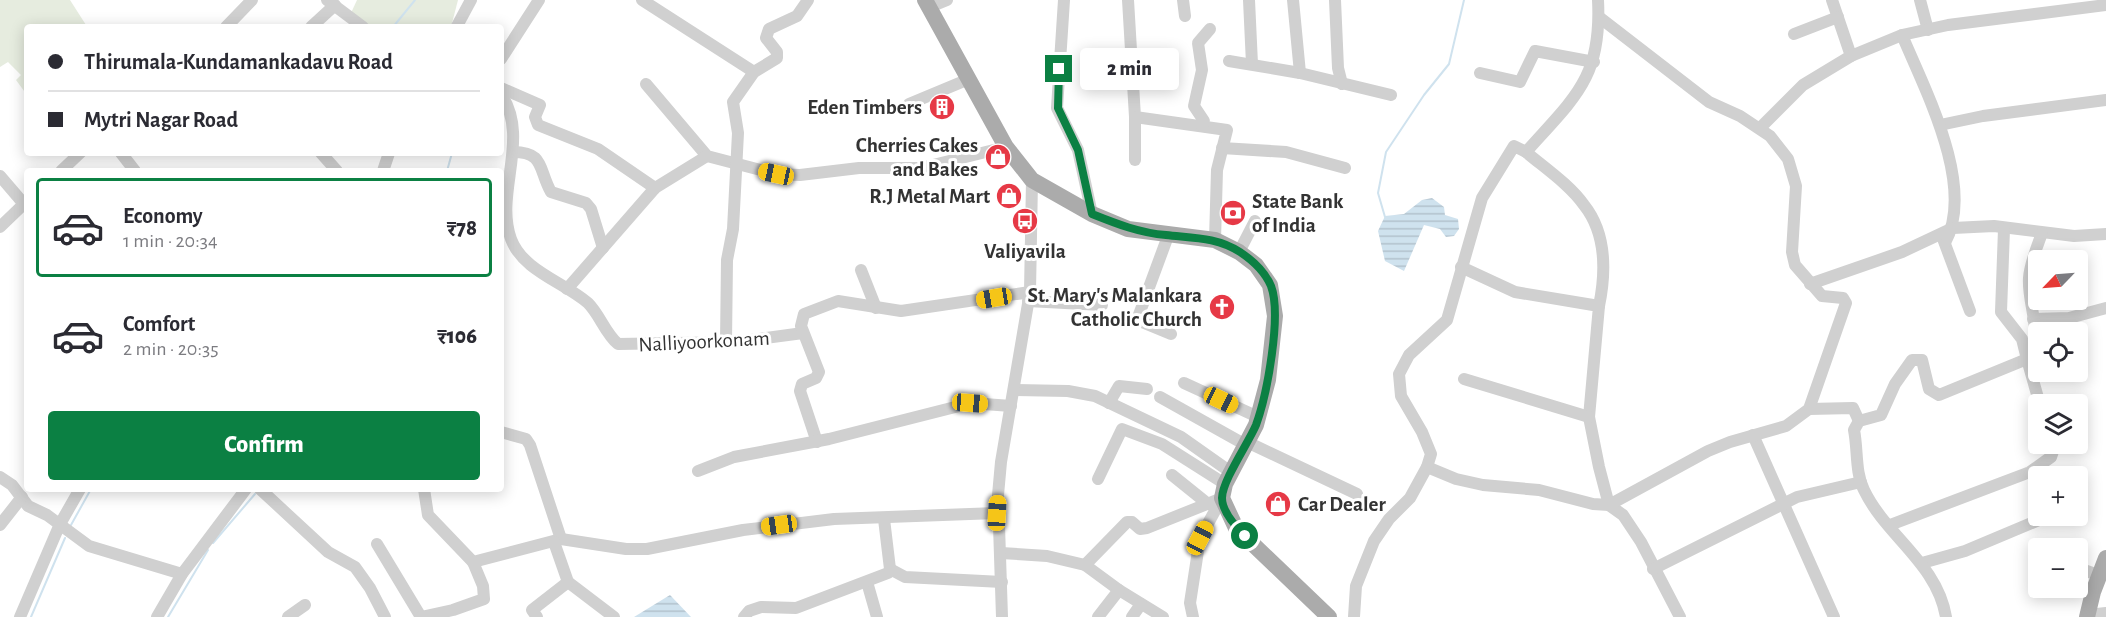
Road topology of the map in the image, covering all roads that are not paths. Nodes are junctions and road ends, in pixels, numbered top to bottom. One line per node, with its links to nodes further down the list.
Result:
1 (252, 0): 22 (street)
2 (471, 0): 25 (street)
3 (539, 0): 30 (street)
4 (642, 0): 35 (street)
5 (808, 0): 35 (street)
6 (946, 0): 17 (street)
7 (1064, 0): 69 (street)
8 (1128, 0): 46 (street)
9 (1182, 0): 19 (street)
10 (1249, 0): 34 (street)
11 (1293, 0): 36 (street)
12 (1335, 0): 40 (street)
13 (1598, 0): 20 (street)
14 (1832, 0): 21 (street)
15 (1920, 0): 27 (street)
16 (331, 3): 23 (street); 24 (street)
17 (927, 3): 38 (main road)
18 (2106, 5): 27 (street)
19 (1185, 16)
20 (1599, 17): 33 (street); 49 (street)
21 (1838, 17): 28 (street); 31 (street)
22 (233, 24)
23 (314, 24)
24 (359, 24)
25 (459, 24)
26 (1210, 29): 48 (street)
27 (1928, 30): 29 (street)
28 (1794, 34)
29 (1902, 35): 31 (street); 47 (street)
30 (504, 54)
31 (1851, 56): 49 (street)
32 (1229, 61): 34 (street)
33 (1594, 62): 37 (street); 53 (street)
34 (1252, 64): 36 (street)
35 (754, 72): 59 (street)
36 (1300, 73): 40 (street)
37 (1480, 73)
38 (969, 79): 45 (street); 50 (main road)
39 (646, 84): 57 (street)
40 (1342, 84): 42 (street)
41 (504, 89): 66 (street)
42 (1391, 95)
43 (2106, 100): 47 (street)
44 (504, 103): 52 (street, Nalliyoorkonam)
45 (909, 104)
46 (1134, 117): 48 (street); 58 (street)
47 (1940, 125): 75 (street)
48 (1202, 126): 51 (street)
49 (1760, 128): 82 (street)
50 (1006, 147): 59 (street); 65 (main road)
51 (1222, 148): 63 (street); 77 (street)
52 (513, 152): 78 (street); 83 (street, Nalliyoorkonam)
53 (1526, 152): 80 (street); 86 (street)
54 (77, 156): 60 (street)
55 (123, 156): 61 (street)
56 (324, 156): 62 (street)
57 (707, 156): 59 (street); 66 (street)
58 (1135, 160)
59 (736, 165): 93 (street)
60 (64, 168)
61 (133, 168)
62 (334, 168)
63 (1345, 168)
64 (0, 176): 67 (street)
65 (1032, 180): 69 (main road); 84 (street)
66 (655, 188): 78 (street)
67 (24, 201)
68 (24, 205): 71 (street)
69 (1092, 214): 76 (main road)
70 (1255, 221): 79 (street)
71 (0, 227)
72 (2004, 229): 73 (street); 75 (street); 94 (street)
73 (2042, 233): 74 (street); 90 (street)
74 (2106, 234)
75 (1946, 235): 82 (street); 89 (street)
76 (1167, 236): 77 (main road); 92 (street)
77 (1215, 240): 79 (main road)
78 (603, 249): 83 (street)
79 (1239, 252): 104 (main road)
80 (1461, 267): 86 (street); 112 (street)
81 (861, 270): 87 (street)
82 (1810, 284): 103 (street)
83 (567, 289): 93 (street, Nalliyoorkonam)
84 (1029, 297): 85 (street); 87 (street); 98 (street)
85 (1102, 305)
86 (1599, 306): 105 (street)
87 (876, 308): 91 (street)
88 (2106, 308): 90 (street)
89 (1970, 311)
90 (2033, 318): 94 (street)
91 (803, 333): 93 (street, Nalliyoorkonam); 109 (street)
92 (1171, 334)
93 (726, 342)
94 (2026, 359): 99 (street); 106 (street)
95 (1464, 379): 105 (street)
96 (1184, 383): 104 (street)
97 (1147, 389): 101 (street)
98 (1014, 390): 101 (street); 102 (street)
99 (2037, 394)
100 (1160, 397): 110 (street)
101 (1109, 403): 118 (street)
102 (1011, 406): 109 (street); 127 (street)
103 (1809, 409): 106 (street); 108 (street)
104 (1258, 417): 110 (main road)
105 (1589, 417): 126 (street)
106 (1859, 421): 117 (street)
107 (504, 433): 133 (street)
108 (1753, 435): 125 (street); 126 (street)
109 (817, 442): 113 (street)
110 (1246, 443): 118 (main road); 123 (street)
111 (2052, 454): 131 (street)
112 (1427, 467): 126 (street); 170 (street)
113 (698, 471)
114 (1172, 475): 118 (street)
115 (0, 477): 124 (street)
116 (1098, 479): 118 (street)
117 (1861, 482): 125 (street); 131 (street)
118 (1222, 490): 139 (street); 168 (street); 169 (main road)
119 (78, 492): 129 (street)
120 (244, 492): 143 (street)
121 (263, 492): 159 (street)
122 (424, 492): 137 (street)
123 (1357, 494)
124 (22, 497): 129 (street); 130 (street)
125 (1786, 504): 141 (street); 172 (street)
126 (1609, 505): 141 (street)
127 (997, 513): 128 (street); 135 (street)
128 (884, 519): 133 (street); 140 (street)
129 (60, 524): 143 (street); 156 (street)
130 (0, 525)
131 (1890, 525): 138 (street)
132 (2028, 525): 138 (street)
133 (558, 541): 137 (street); 145 (street)
134 (377, 544): 160 (street)
135 (1001, 553): 139 (street); 147 (street)
136 (2106, 558): 144 (main road)
137 (473, 562): 151 (street)
138 (1922, 563): 173 (street)
139 (1085, 565): 148 (street)
140 (890, 569): 146 (street); 147 (street)
141 (1653, 569): 171 (street)
142 (2088, 571): 144 (street)
143 (182, 574): 157 (street)
144 (2098, 575): 155 (main road)
145 (568, 582): 161 (street); 162 (street)
146 (867, 582): 152 (street); 163 (street)
147 (1002, 582): 164 (street)
148 (1119, 590): 149 (street); 165 (street)
149 (1141, 604): 166 (street); 167 (street)
150 (305, 605): 158 (street)
151 (462, 612): 160 (street)
152 (790, 612): 154 (street)
153 (2106, 613): 155 (street)
154 (748, 615)
155 (2087, 616)
156 (20, 617)
157 (157, 617)
158 (288, 617)
159 (385, 617)
160 (421, 617)
161 (537, 617)
162 (614, 617)
163 (877, 617)
164 (1002, 617)
165 (1098, 617)
166 (1132, 617)
167 (1163, 617)
168 (1193, 617)
169 (1329, 617)
170 (1354, 617)
171 (1680, 617)
172 (1834, 617)
173 (1946, 617)

